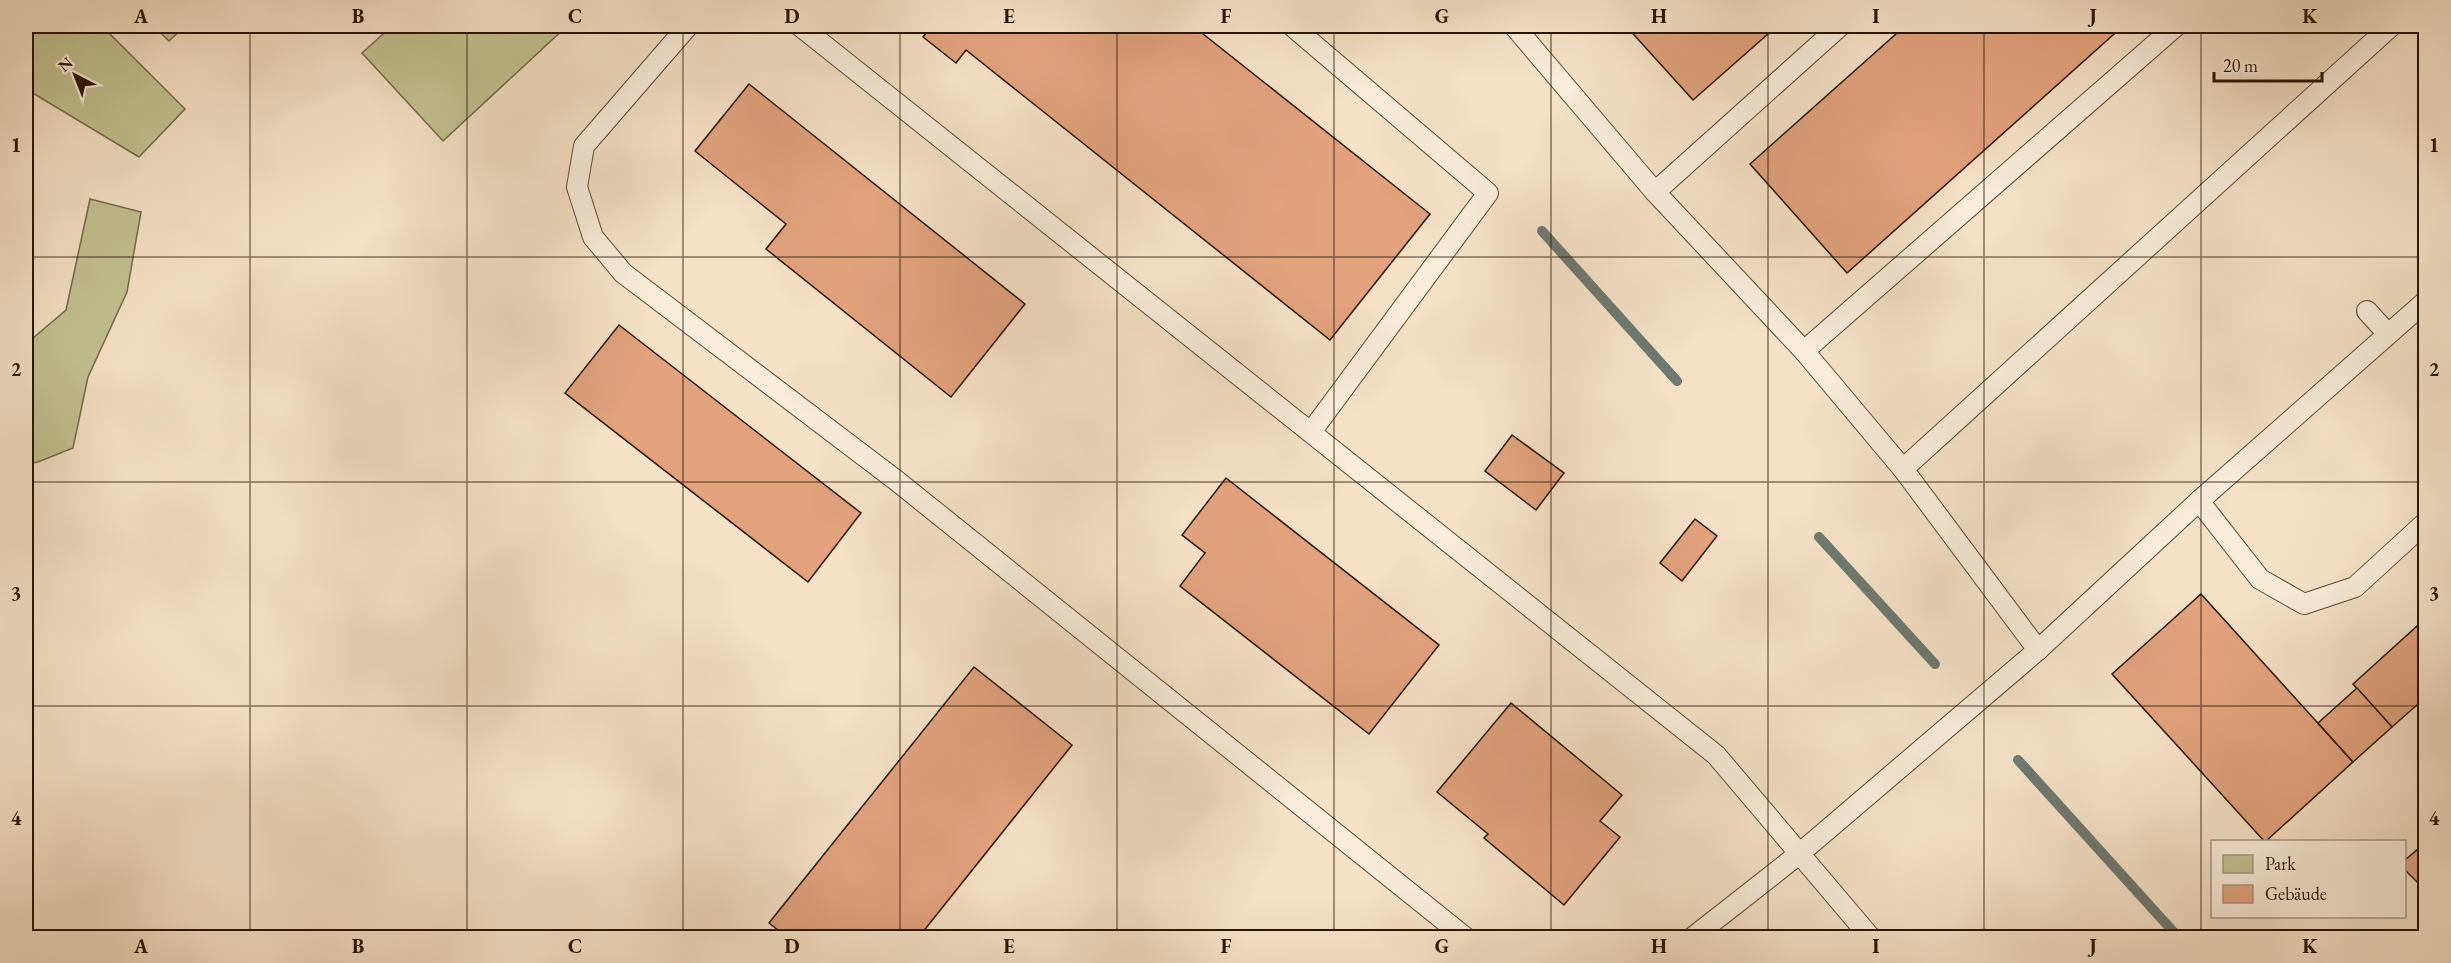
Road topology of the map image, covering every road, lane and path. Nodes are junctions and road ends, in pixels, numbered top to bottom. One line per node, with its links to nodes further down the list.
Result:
1 (688, 26): 19 (lane)
2 (800, 26): 13 (lane)
3 (1292, 26): 13 (lane)
4 (1514, 26): 8 (lane)
5 (1840, 26): 8 (lane)
6 (2176, 26): 12 (lane)
7 (2391, 26): 14 (lane)
8 (1655, 192): 12 (lane)
9 (2426, 301): 11 (lane)
10 (2367, 311): 11 (lane)
11 (2388, 334): 15 (lane)
12 (1804, 351): 14 (lane)
13 (1311, 432): 18 (lane)
14 (1903, 470): 17 (lane)
15 (2199, 501): 16 (lane); 17 (lane)
16 (2426, 522)
17 (2038, 650): 18 (lane)
18 (1799, 854): 20 (lane); 21 (lane)
19 (1466, 938)
20 (1692, 938)
21 (1871, 938)

